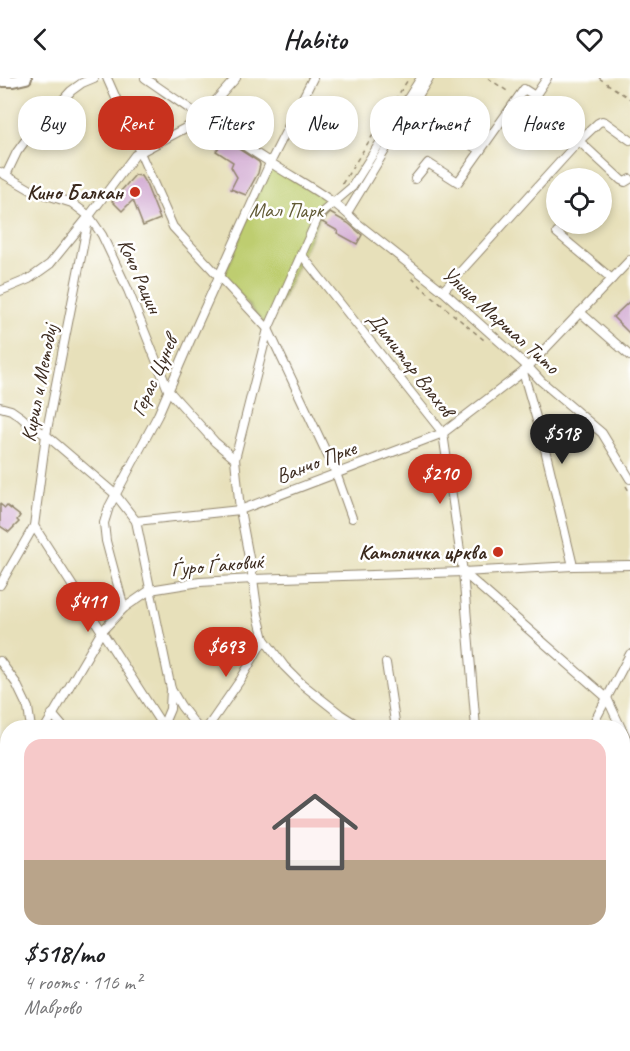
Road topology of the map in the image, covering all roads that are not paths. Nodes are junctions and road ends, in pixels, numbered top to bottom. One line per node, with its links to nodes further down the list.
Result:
1 (26, 78): 10 (main road)
2 (94, 78): 25 (street)
3 (107, 78): 22 (street)
4 (146, 78): 13 (street, Улица Маршал Тито)
5 (236, 78): 11 (street)
6 (313, 78): 24 (street, Герас Цунев)
7 (421, 78): 28 (street)
8 (429, 78): 12 (street)
9 (546, 78): 23 (street)
10 (0, 81)
11 (220, 96)
12 (417, 96)
13 (186, 106)
14 (186, 128): 22 (street)
15 (585, 135): 16 (street)
16 (630, 140)
17 (585, 147): 27 (street)
18 (250, 150): 24 (street, Улица Маршал Тито)
19 (385, 150): 29 (street)
20 (477, 150): 23 (street)
21 (571, 150): 37 (street)
22 (139, 152): 30 (street); 34 (street)
23 (480, 152): 26 (street)
24 (270, 163): 28 (street, Улица Маршал Тито); 34 (street, Герас Цунев)
25 (3, 174): 30 (street, Кочо Рацин)
26 (415, 179)
27 (630, 179)
28 (331, 201): 29 (street, Улица Маршал Тито); 32 (street)
29 (347, 213): 37 (street, Улица Маршал Тито)
30 (89, 216): 36 (street); 42 (street, Кочо Рацин); 45 (street, Кирил и Методиј)
31 (558, 234): 35 (street)
32 (301, 254): 39 (street); 44 (street, Димитар Влахов)
33 (630, 260): 35 (street, Ванчо Прке)
34 (218, 276): 39 (street); 42 (street, Герас Цунев)
35 (612, 279): 38 (street, Ванчо Прке)
36 (0, 291)
37 (443, 291): 41 (street, Улица Маршал Тито)
38 (580, 312): 40 (street); 41 (street, Ванчо Прке)
39 (268, 329): 46 (street); 47 (street)
40 (630, 356)
41 (525, 370): 44 (street, Ванчо Прке); 48 (street, Улица Маршал Тито); 55 (street)
42 (168, 390): 46 (street, Кочо Рацин); 49 (street, Герас Цунев)
43 (0, 408): 45 (street)
44 (443, 433): 47 (street, Ванчо Прке); 56 (street, Димитар Влахов)
45 (46, 435): 49 (street); 53 (street, Кирил и Методиј)
46 (235, 459): 50 (street)
47 (336, 473): 50 (street, Ванчо Прке); 51 (street)
48 (627, 481)
49 (115, 494): 52 (street); 60 (street, Герас Цунев)
50 (240, 510): 52 (street, Ванчо Прке); 57 (street)
51 (352, 518)
52 (136, 521): 59 (street)
53 (34, 526): 58 (street, Кирил и Методиј); 61 (street)
54 (630, 565): 55 (street, Ѓуро Ѓаковиќ)
55 (573, 566): 56 (street, Ѓуро Ѓаковиќ)
56 (463, 572): 57 (street, Ѓуро Ѓаковиќ); 67 (street); 78 (street, Димитар Влахов)
57 (253, 579): 59 (street, Ѓуро Ѓаковиќ); 62 (street)
58 (0, 585)
59 (150, 590): 60 (street, Ѓуро Ѓаковиќ); 66 (street)
60 (124, 608): 61 (street, Ѓуро Ѓаковиќ)
61 (102, 631): 68 (street, Ѓуро Ѓаковиќ); 72 (street)
62 (264, 639): 75 (street); 76 (street)
63 (630, 654): 67 (street)
64 (0, 661): 69 (street)
65 (386, 663): 77 (street)
66 (171, 689): 73 (street); 74 (street)
67 (607, 698): 79 (street); 80 (street)
68 (52, 714): 70 (street, Ѓуро Ѓаковиќ); 71 (street)
69 (30, 720)
70 (49, 720)
71 (57, 720)
72 (159, 720)
73 (166, 720)
74 (192, 720)
75 (213, 720)
76 (349, 720)
77 (395, 720)
78 (475, 720)
79 (595, 720)
80 (618, 720)

